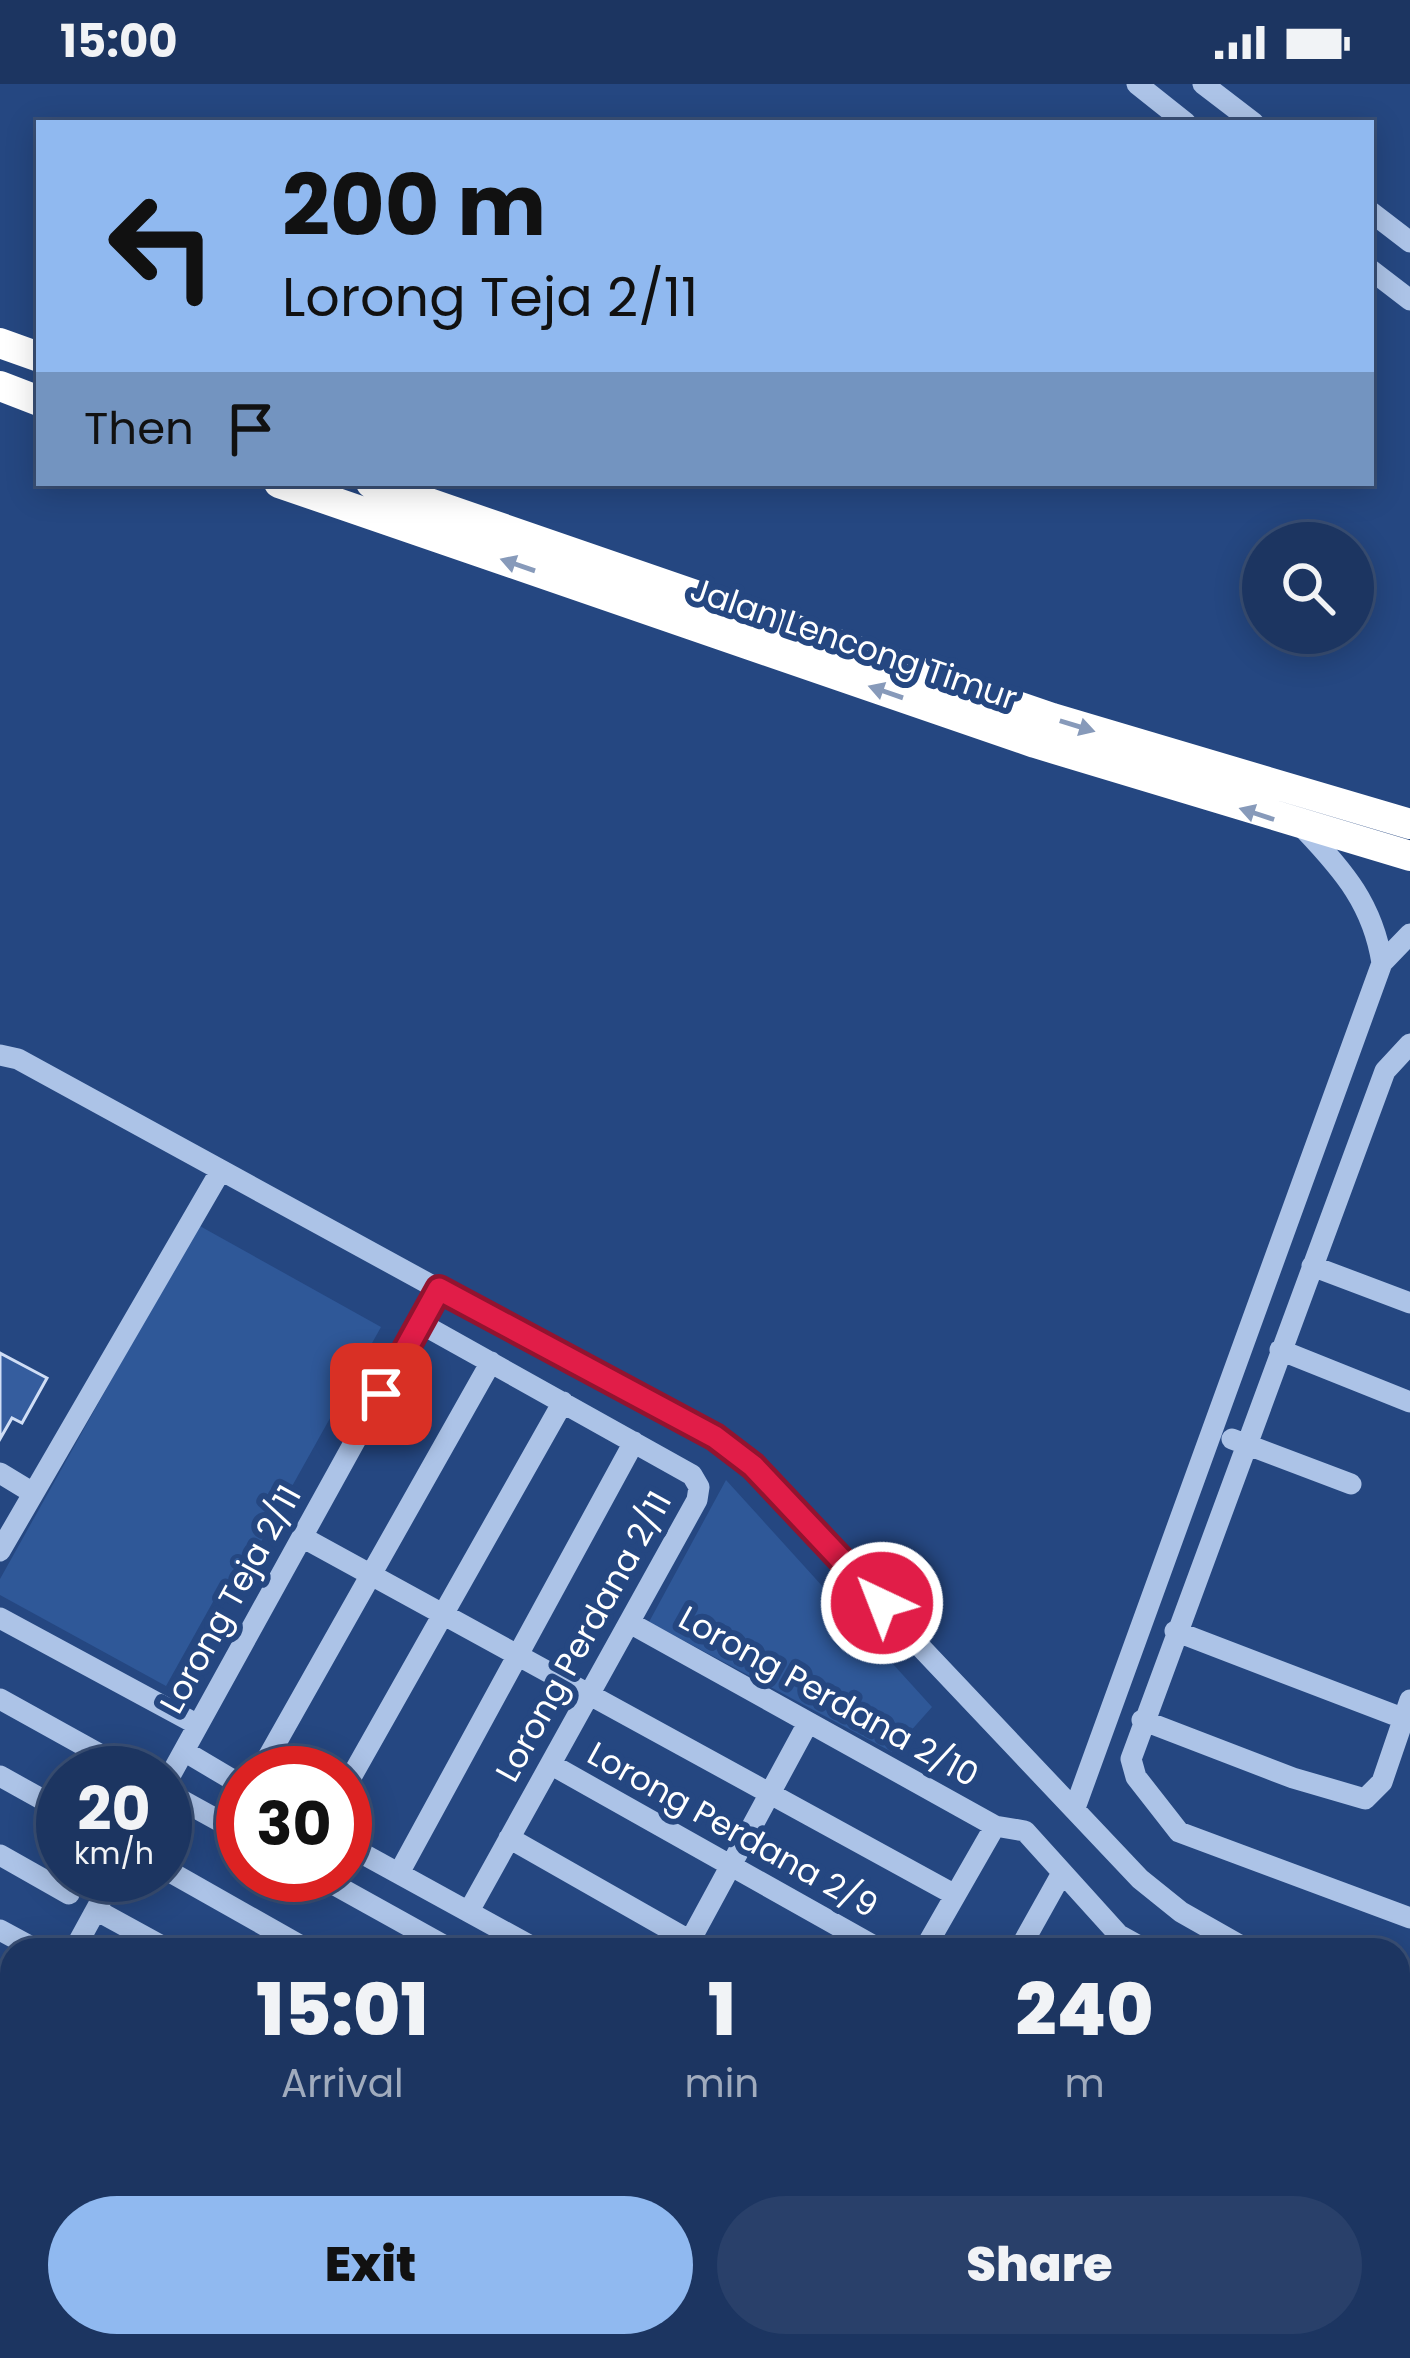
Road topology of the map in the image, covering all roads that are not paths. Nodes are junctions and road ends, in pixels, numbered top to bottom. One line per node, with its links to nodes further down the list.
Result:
1 (1137, 84): 3 (street)
2 (1203, 84): 4 (street)
3 (1182, 120)
4 (1250, 120)
5 (1374, 214): 6 (street)
6 (1410, 242)
7 (1374, 272): 8 (street)
8 (1410, 299)
9 (0, 343): 10 (highway)
10 (36, 356)
11 (0, 386): 12 (highway)
12 (36, 399)
13 (288, 486): 16 (highway, Jalan Lencong Timur, one-way to 13)
14 (380, 486): 15 (highway, Jalan Lencong Timur, one-way to 15)
15 (1410, 824)
16 (1304, 829): 17 (highway, Jalan Lencong Timur); 19 (street)
17 (1410, 856)
18 (1410, 934): 19 (street)
19 (1382, 963): 31 (street)
20 (1410, 1044): 23 (street)
21 (0, 1055): 22 (street)
22 (221, 1170): 24 (street); 36 (street)
23 (1312, 1266): 25 (street); 27 (street)
24 (439, 1289): 26 (street, Lorong Teja 2/11); 59 (street)
25 (1410, 1303)
26 (420, 1323): 28 (street, Lorong Perdana 2/11); 37 (street, Lorong Teja 2/11)
27 (1280, 1350): 30 (street); 33 (street)
28 (491, 1362): 29 (street, Lorong Perdana 2/11); 39 (street)
29 (563, 1402): 32 (street, Lorong Perdana 2/11); 40 (street)
30 (1410, 1402)
31 (1214, 1433): 33 (street); 59 (street)
32 (634, 1442): 42 (street, Lorong Perdana 2/11); 44 (street)
33 (1245, 1444): 35 (street); 43 (street)
34 (0, 1473): 36 (street)
35 (1351, 1484)
36 (33, 1493): 38 (street)
37 (302, 1537): 39 (street); 50 (street, Lorong Teja 2/11)
38 (0, 1551)
39 (369, 1576): 40 (street); 53 (street)
40 (442, 1617): 44 (street); 54 (street)
41 (0, 1618): 50 (street)
42 (630, 1623): 45 (street, Lorong Perdana 2/11); 49 (street, Lorong Perdana 2/10)
43 (1174, 1631): 47 (street); 48 (street)
44 (515, 1657): 45 (street); 66 (street)
45 (589, 1697): 55 (street, Lorong Perdana 2/11); 57 (street)
46 (0, 1699): 51 (street)
47 (1408, 1713): 48 (street)
48 (1142, 1720): 74 (street)
49 (808, 1723): 57 (street); 60 (street, Lorong Perdana 2/10)
50 (198, 1725): 52 (street, Lorong Teja 2/11)
51 (85, 1746)
52 (187, 1746)
53 (274, 1746)
54 (369, 1746)
55 (552, 1765): 61 (street, Lorong Perdana 2/11); 64 (street, Lorong Perdana 2/9)
56 (0, 1776): 58 (street)
57 (770, 1792): 64 (street); 69 (street)
58 (36, 1796)
59 (1075, 1808): 86 (street)
60 (995, 1826): 65 (street, Lorong Perdana 2/10); 69 (street)
61 (509, 1838): 73 (street, Lorong Perdana 2/11); 80 (street)
62 (0, 1855): 67 (street)
63 (372, 1859): 66 (street)
64 (730, 1866): 81 (street); 82 (street, Lorong Perdana 2/9)
65 (1062, 1873): 84 (street); 85 (street, Lorong Perdana 2/10)
66 (399, 1874): 73 (street)
67 (36, 1875)
68 (192, 1884): 77 (street)
69 (956, 1895): 83 (street)
70 (101, 1902): 72 (street)
71 (366, 1902): 78 (street)
72 (96, 1910): 75 (street); 76 (street)
73 (469, 1911): 79 (street)
74 (1410, 1918)
75 (81, 1938)
76 (147, 1938)
77 (287, 1938)
78 (430, 1938)
79 (517, 1938)
80 (678, 1938)
81 (697, 1938)
82 (859, 1938)
83 (931, 1938)
84 (1025, 1938)
85 (1111, 1938)
86 (1228, 1938)

